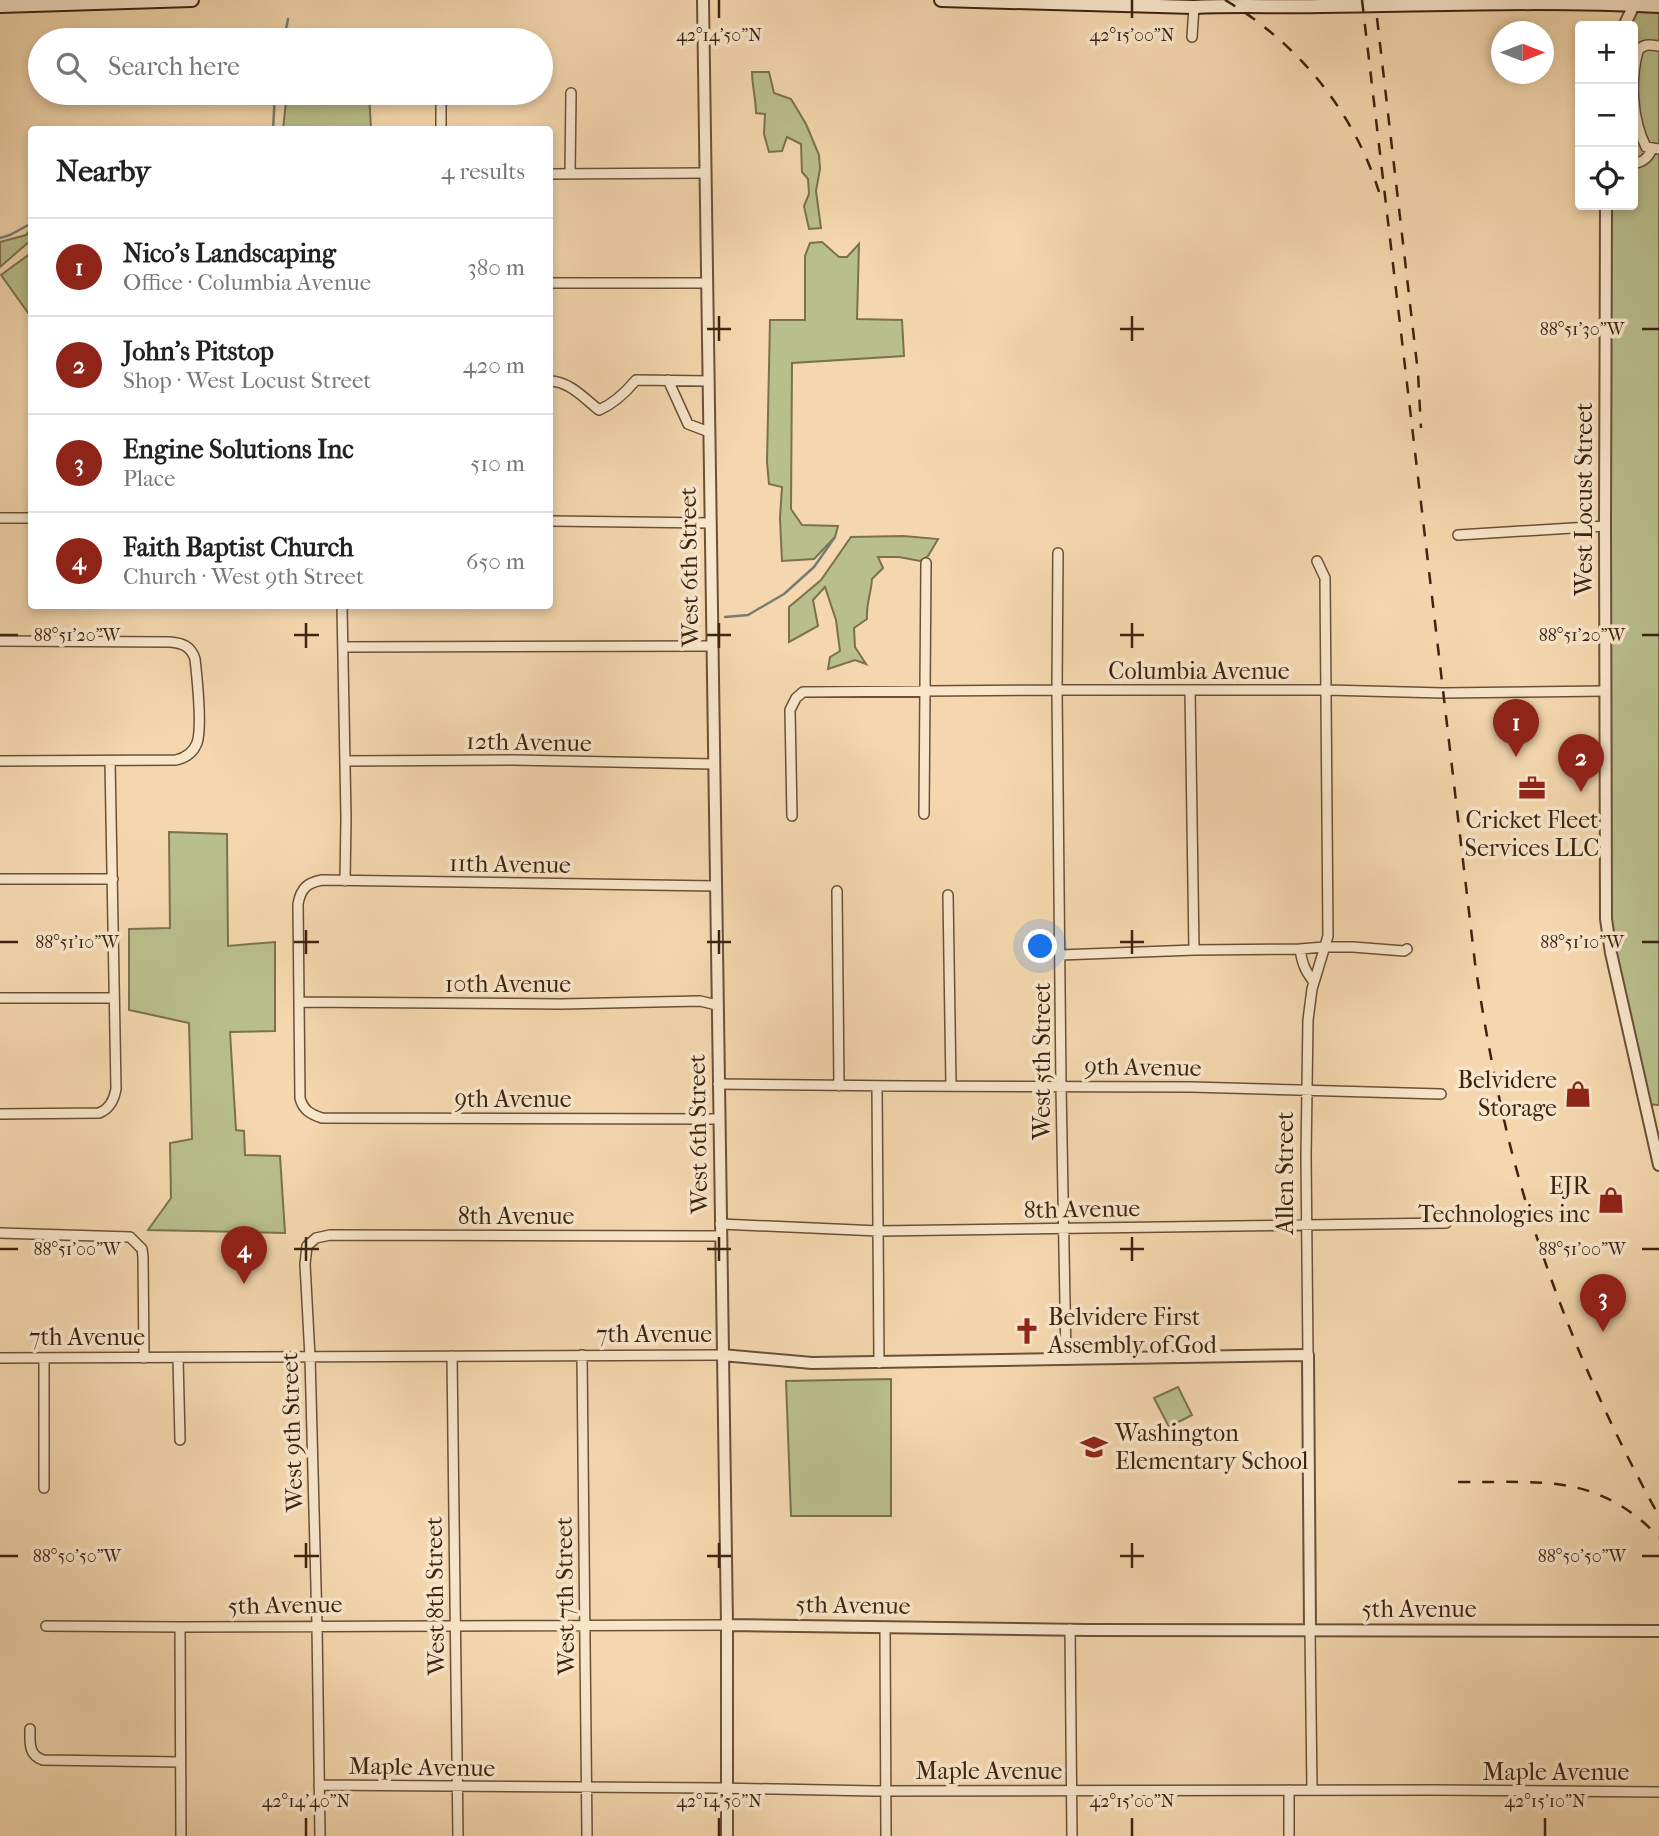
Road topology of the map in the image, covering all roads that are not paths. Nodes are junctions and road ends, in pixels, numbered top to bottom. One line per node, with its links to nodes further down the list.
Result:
1 (192, 0): 5 (main road)
2 (703, 0): 18 (street, West 6th Street)
3 (941, 0): 7 (main road)
4 (1635, 2): 6 (main road); 7 (main road); 8 (street)
5 (0, 6)
6 (1659, 6)
7 (1194, 7): 9 (street)
8 (1626, 21)
9 (1192, 37)
10 (1659, 46): 11 (street)
11 (1633, 84)
12 (572, 93): 20 (street)
13 (441, 105): 15 (street)
14 (1638, 120): 16 (street)
15 (441, 126)
16 (1656, 149): 17 (street)
17 (1638, 162)
18 (705, 173): 20 (street); 23 (street, West 6th Street)
19 (553, 174): 20 (street)
20 (570, 174)
21 (1606, 210): 32 (street, West Locust Street)
22 (553, 283): 23 (street)
23 (706, 283): 26 (street, West 6th Street)
24 (553, 380): 25 (street)
25 (668, 380): 26 (street); 27 (street)
26 (708, 381): 27 (street, West 6th Street)
27 (709, 432): 31 (street, West 6th Street)
28 (0, 518): 29 (street)
29 (28, 518)
30 (553, 521): 31 (street)
31 (710, 523): 39 (street, West 6th Street)
32 (1605, 526): 33 (street); 45 (street, West Locust Street)
33 (1458, 535)
34 (1058, 553): 42 (street, West 5th Street)
35 (1317, 561): 44 (street, Allen Street)
36 (926, 563): 41 (street)
37 (342, 609): 40 (street)
38 (0, 641): 47 (street)
39 (711, 646): 40 (street); 49 (street, West 6th Street)
40 (343, 648): 48 (street)
41 (925, 690): 42 (street, Columbia Avenue); 50 (street); 51 (street, Columbia Avenue)
42 (1057, 690): 43 (street, Columbia Avenue); 62 (street, West 5th Street)
43 (1190, 690): 44 (street, Columbia Avenue); 61 (street)
44 (1327, 690): 45 (street, Columbia Avenue); 58 (street, Allen Street)
45 (1605, 691): 77 (street, West Locust Street)
46 (0, 761): 47 (street)
47 (110, 761): 53 (street)
48 (345, 761): 49 (street, 12th Avenue); 54 (street)
49 (713, 764): 55 (street, West 6th Street)
50 (924, 814)
51 (792, 816)
52 (0, 879): 53 (street)
53 (113, 879): 65 (street)
54 (345, 881): 55 (street, 11th Avenue); 66 (street, 11th Avenue)
55 (715, 886): 67 (street, West 6th Street)
56 (837, 891): 69 (street)
57 (948, 895): 71 (street)
58 (1324, 947): 59 (street); 60 (street); 63 (street, Allen Street)
59 (1300, 949): 61 (street); 63 (street)
60 (1407, 949)
61 (1194, 950): 62 (street)
62 (1060, 956): 72 (street, West 5th Street)
63 (1314, 982): 73 (street, Allen Street)
64 (0, 998): 65 (street)
65 (113, 999): 75 (street)
66 (299, 1002): 67 (street, 10th Avenue); 76 (street, 9th Avenue)
67 (716, 1005): 68 (street, West 6th Street)
68 (718, 1084): 69 (street, 9th Avenue); 76 (street, West 6th Street)
69 (839, 1086): 70 (street, 9th Avenue)
70 (877, 1086): 71 (street, 9th Avenue); 82 (street)
71 (951, 1086): 72 (street, 9th Avenue)
72 (1061, 1086): 73 (street, 9th Avenue); 81 (street, West 5th Street)
73 (1306, 1089): 74 (street, 9th Avenue); 80 (street, Allen Street)
74 (1441, 1094)
75 (0, 1114)
76 (719, 1118): 79 (street, West 6th Street)
77 (1659, 1165)
78 (1446, 1223): 80 (street, 8th Avenue)
79 (720, 1224): 82 (street, 8th Avenue); 84 (street, West 6th Street)
80 (1306, 1225): 81 (street, 8th Avenue); 87 (street, Allen Street)
81 (1063, 1229): 82 (street, 8th Avenue); 94 (street, West 5th Street)
82 (879, 1231): 96 (street)
83 (0, 1233): 92 (street)
84 (720, 1236): 85 (street, 8th Avenue); 89 (street, West 6th Street)
85 (313, 1240): 90 (street, West 9th Street)
86 (582, 1355): 88 (street, 7th Avenue); 89 (street, 7th Avenue); 100 (street, West 7th Street)
87 (1308, 1355): 94 (street, 7th Avenue); 107 (street, Allen Street)
88 (452, 1356): 90 (street, 7th Avenue); 103 (street, West 8th Street)
89 (722, 1356): 96 (street, 7th Avenue); 101 (street, West 6th Street)
90 (310, 1357): 93 (street, 7th Avenue); 99 (street, West 9th Street)
91 (0, 1358): 95 (street, 7th Avenue)
92 (144, 1358): 93 (street, 7th Avenue); 95 (street, 7th Avenue)
93 (178, 1358): 97 (street)
94 (1066, 1358): 96 (street, 7th Avenue)
95 (44, 1359): 98 (street)
96 (879, 1363)
97 (180, 1440)
98 (44, 1488)
99 (317, 1625): 103 (street, 5th Avenue); 104 (street, 5th Avenue); 111 (street, West 9th Street)
100 (585, 1625): 101 (street, 5th Avenue); 103 (street, 5th Avenue); 113 (street, West 7th Street)
101 (727, 1625): 105 (street, 5th Avenue); 114 (street, West 6th Street)
102 (46, 1626): 104 (street, 5th Avenue)
103 (454, 1626): 112 (street, West 8th Street)
104 (180, 1627): 110 (street)
105 (885, 1627): 106 (street, 5th Avenue); 115 (street)
106 (1070, 1629): 107 (street, 5th Avenue); 116 (street)
107 (1310, 1630): 108 (street, 5th Avenue); 118 (street, Allen Street)
108 (1659, 1631)
109 (30, 1729): 110 (street)
110 (180, 1762): 120 (street)
111 (319, 1785): 112 (street, Maple Avenue); 121 (street, West 9th Street)
112 (457, 1787): 113 (street, Maple Avenue); 122 (street, West 8th Street)
113 (586, 1788): 114 (street, Maple Avenue); 123 (street, West 7th Street)
114 (727, 1789): 115 (street, Maple Avenue); 124 (street, West 6th Street)
115 (885, 1790): 116 (street, Maple Avenue); 125 (street)
116 (1071, 1790): 117 (street, Maple Avenue); 126 (street)
117 (1289, 1790): 118 (street, Maple Avenue); 127 (street)
118 (1312, 1790): 119 (street, Maple Avenue)
119 (1659, 1792)
120 (181, 1836)
121 (320, 1836)
122 (458, 1836)
123 (587, 1836)
124 (727, 1836)
125 (886, 1836)
126 (1072, 1836)
127 (1289, 1836)

